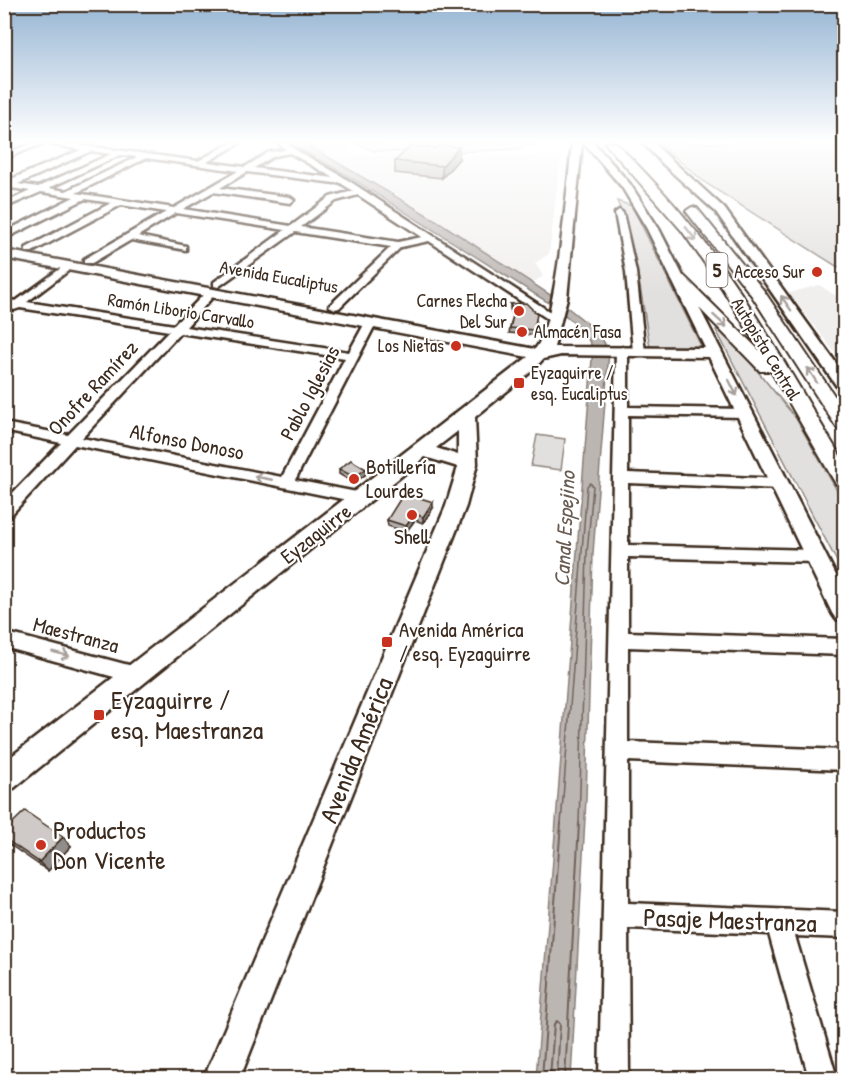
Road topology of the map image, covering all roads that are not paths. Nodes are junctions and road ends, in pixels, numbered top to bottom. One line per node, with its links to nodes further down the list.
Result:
1 (32, 194): 16 (street)
2 (64, 194): 3 (street)
3 (67, 194): 13 (street)
4 (204, 194): 17 (street)
5 (244, 194): 14 (street)
6 (353, 194): 19 (street, Onofre Ramírez)
7 (361, 194): 22 (street)
8 (570, 194): 34 (main road)
9 (630, 194): 30 (main road)
10 (659, 194): 45 (highway, Autopista Central / 5, one-way to 45)
11 (676, 194): 47 (highway, Autopista Central / 5, one-way to 11)
12 (702, 194): 42 (main road, one-way to 12)
13 (84, 196): 15 (street); 20 (street)
14 (290, 200)
15 (119, 202): 17 (street); 26 (street)
16 (4, 206)
17 (176, 210): 19 (street); 21 (street)
18 (619, 213): 39 (street)
19 (293, 229): 24 (street); 31 (street, Onofre Ramírez)
20 (4, 236)
21 (129, 237): 25 (street); 28 (street)
22 (429, 238): 24 (street); 34 (street)
23 (4, 246): 26 (main road, Avenida Eucaliptus)
24 (398, 246): 33 (street)
25 (183, 248)
26 (29, 250): 28 (main road, Avenida Eucaliptus)
27 (4, 254): 29 (main road, Avenida Eucaliptus)
28 (88, 261): 31 (main road, Avenida Eucaliptus)
29 (68, 266): 31 (main road, Avenida Eucaliptus); 32 (street)
30 (679, 279): 40 (main road); 45 (highway, one-way to 45)
31 (215, 289): 33 (main road, Avenida Eucaliptus); 36 (main road, Avenida Eucaliptus); 37 (street, Onofre Ramírez)
32 (11, 303): 35 (street); 37 (street, Ramón Liborio Carvallo)
33 (335, 306): 38 (main road, Avenida Eucaliptus)
34 (557, 310): 38 (main road)
35 (4, 313)
36 (370, 323): 38 (main road, Avenida Eucaliptus); 41 (street, Pablo Iglesias)
37 (177, 329): 41 (street, Ramón Liborio Carvallo); 49 (street, Onofre Ramírez)
38 (549, 350): 39 (main road); 46 (main road, Eyzaguirre)
39 (624, 352): 40 (main road); 43 (street)
40 (716, 353): 44 (main road, one-way to 44)
41 (353, 356): 54 (street, Pablo Iglesias)
42 (844, 385)
43 (622, 411): 44 (street); 52 (street)
44 (745, 412): 55 (main road)
45 (804, 413): 53 (highway, Autopista Central / 5)
46 (466, 416): 50 (main road, Eyzaguirre); 51 (main road, Avenida América)
47 (844, 424)
48 (4, 427): 49 (street, Alfonso Donoso)
49 (72, 441): 54 (street, Alfonso Donoso, one-way to 49); 57 (street, Onofre Ramírez)
50 (423, 450): 51 (main road); 56 (main road, Eyzaguirre)
51 (468, 464): 71 (main road, Avenida América)
52 (621, 478): 55 (street); 58 (street)
53 (844, 479)
54 (286, 483): 56 (street, Alfonso Donoso)
55 (781, 484): 59 (main road)
56 (362, 498): 64 (main road, Eyzaguirre)
57 (4, 512)
58 (620, 551): 59 (street); 62 (street)
59 (816, 556): 60 (main road)
60 (844, 613)
61 (4, 639): 64 (street, Maestranza, one-way to 64)
62 (619, 639): 63 (street); 65 (street)
63 (844, 647)
64 (136, 675): 67 (main road, Eyzaguirre)
65 (616, 751): 66 (street); 68 (street)
66 (844, 760)
67 (4, 779)
68 (615, 915): 69 (street, Pasaje Maestranza); 72 (street)
69 (778, 922): 70 (street, Pasaje Maestranza); 73 (street)
70 (844, 925)
71 (222, 1078)
72 (614, 1078)
73 (823, 1078)

